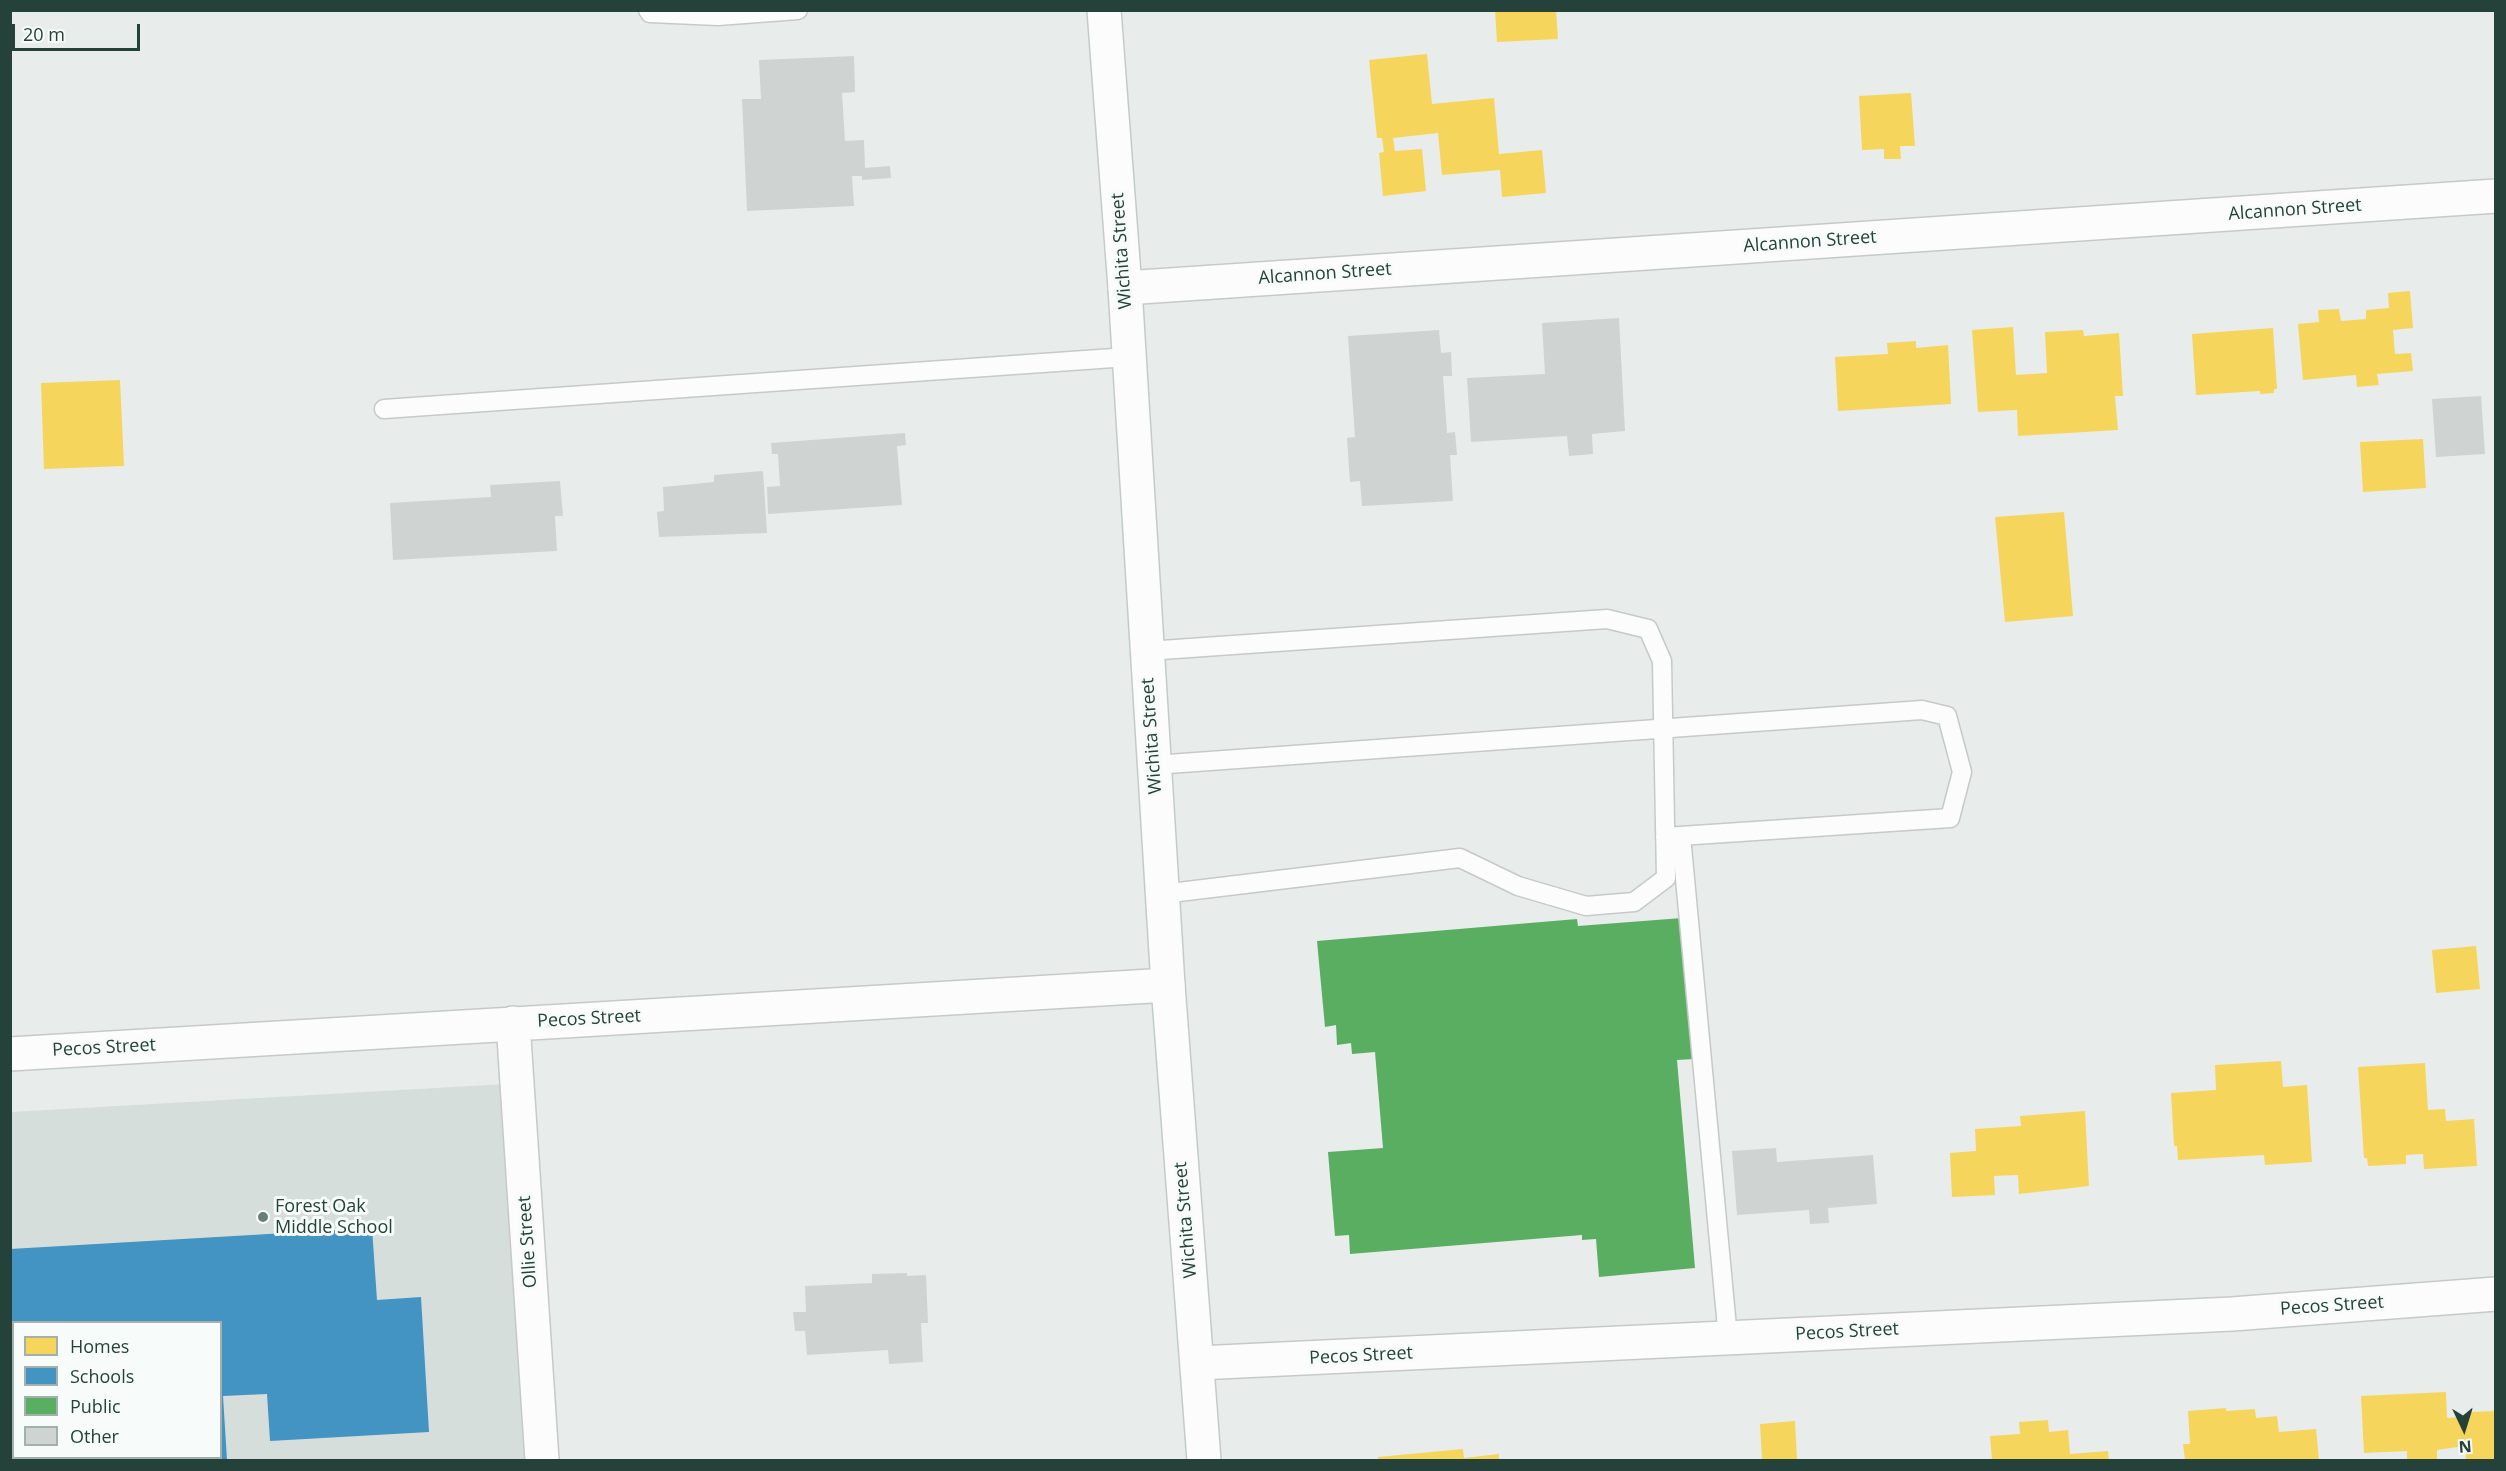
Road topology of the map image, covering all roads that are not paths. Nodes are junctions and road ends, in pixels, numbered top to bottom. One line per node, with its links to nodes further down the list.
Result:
1 (648, 10): 2 (lane)
2 (798, 10)
3 (1104, 10): 5 (street, Wichita Street)
4 (2496, 196): 5 (street, Alcannon Street)
5 (1125, 288): 6 (street, Wichita Street)
6 (1128, 357): 7 (lane); 8 (street, Wichita Street)
7 (384, 410)
8 (1147, 651): 9 (lane); 10 (street, Wichita Street)
9 (1663, 730): 10 (lane); 11 (lane); 11 (lane)
10 (1154, 765): 12 (street, Wichita Street)
11 (1673, 836): 12 (lane); 17 (lane)
12 (1162, 894): 13 (street, Wichita Street)
13 (1168, 985): 14 (street, Pecos Street); 18 (street, Wichita Street)
14 (513, 1023): 15 (street, Pecos Street); 19 (street, Ollie Street)
15 (10, 1054)
16 (2496, 1294): 17 (street, Pecos Street)
17 (1728, 1338): 18 (street, Pecos Street)
18 (1198, 1363): 20 (street, Wichita Street)
19 (542, 1461)
20 (1204, 1461)

